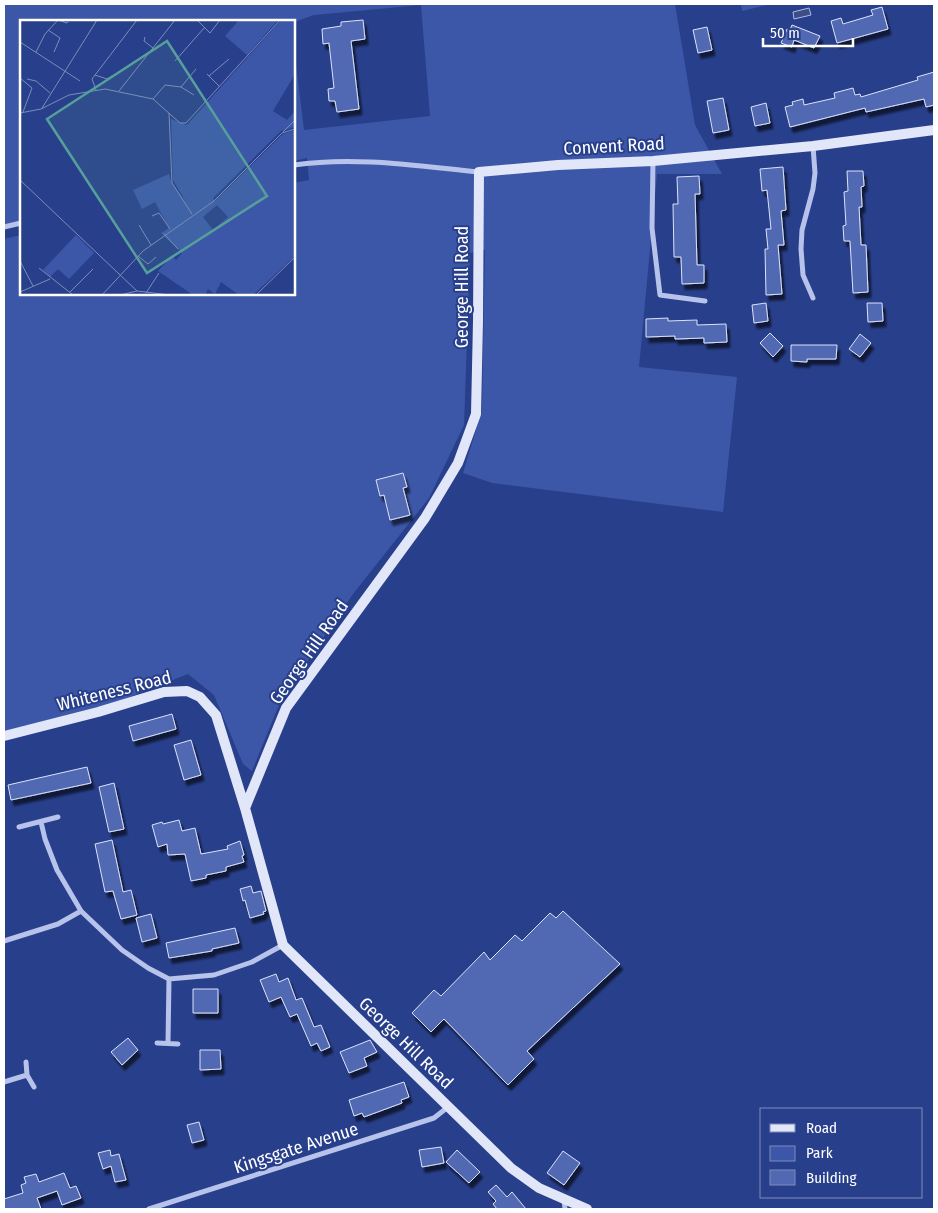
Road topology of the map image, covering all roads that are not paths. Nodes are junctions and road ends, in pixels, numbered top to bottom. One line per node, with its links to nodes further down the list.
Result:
1 (934, 130): 2 (street, Convent Road)
2 (813, 146): 3 (street, Convent Road); 8 (street)
3 (653, 161): 5 (street, Convent Road); 9 (street)
4 (295, 165): 5 (street, Convent Road)
5 (479, 172): 11 (street, George Hill Road)
6 (20, 223): 7 (street)
7 (4, 227)
8 (813, 298)
9 (705, 301)
10 (4, 736): 11 (street, Whiteness Road)
11 (245, 808): 17 (street)
12 (58, 817): 13 (street)
13 (41, 822): 14 (street); 15 (street)
14 (19, 827)
15 (81, 911): 16 (street); 18 (street)
16 (4, 941)
17 (283, 945): 18 (street); 26 (street, George Hill Road)
18 (169, 979): 20 (street)
19 (158, 1043): 20 (street)
20 (168, 1043): 21 (street)
21 (178, 1044)
22 (26, 1062): 23 (street)
23 (27, 1075): 24 (street); 25 (street)
24 (4, 1082)
25 (34, 1087)
26 (448, 1107): 27 (street, George Hill Road); 28 (street, Kingsgate Avenue)
27 (564, 1205): 29 (street, George Hill Road)
28 (149, 1209)
29 (587, 1209)

